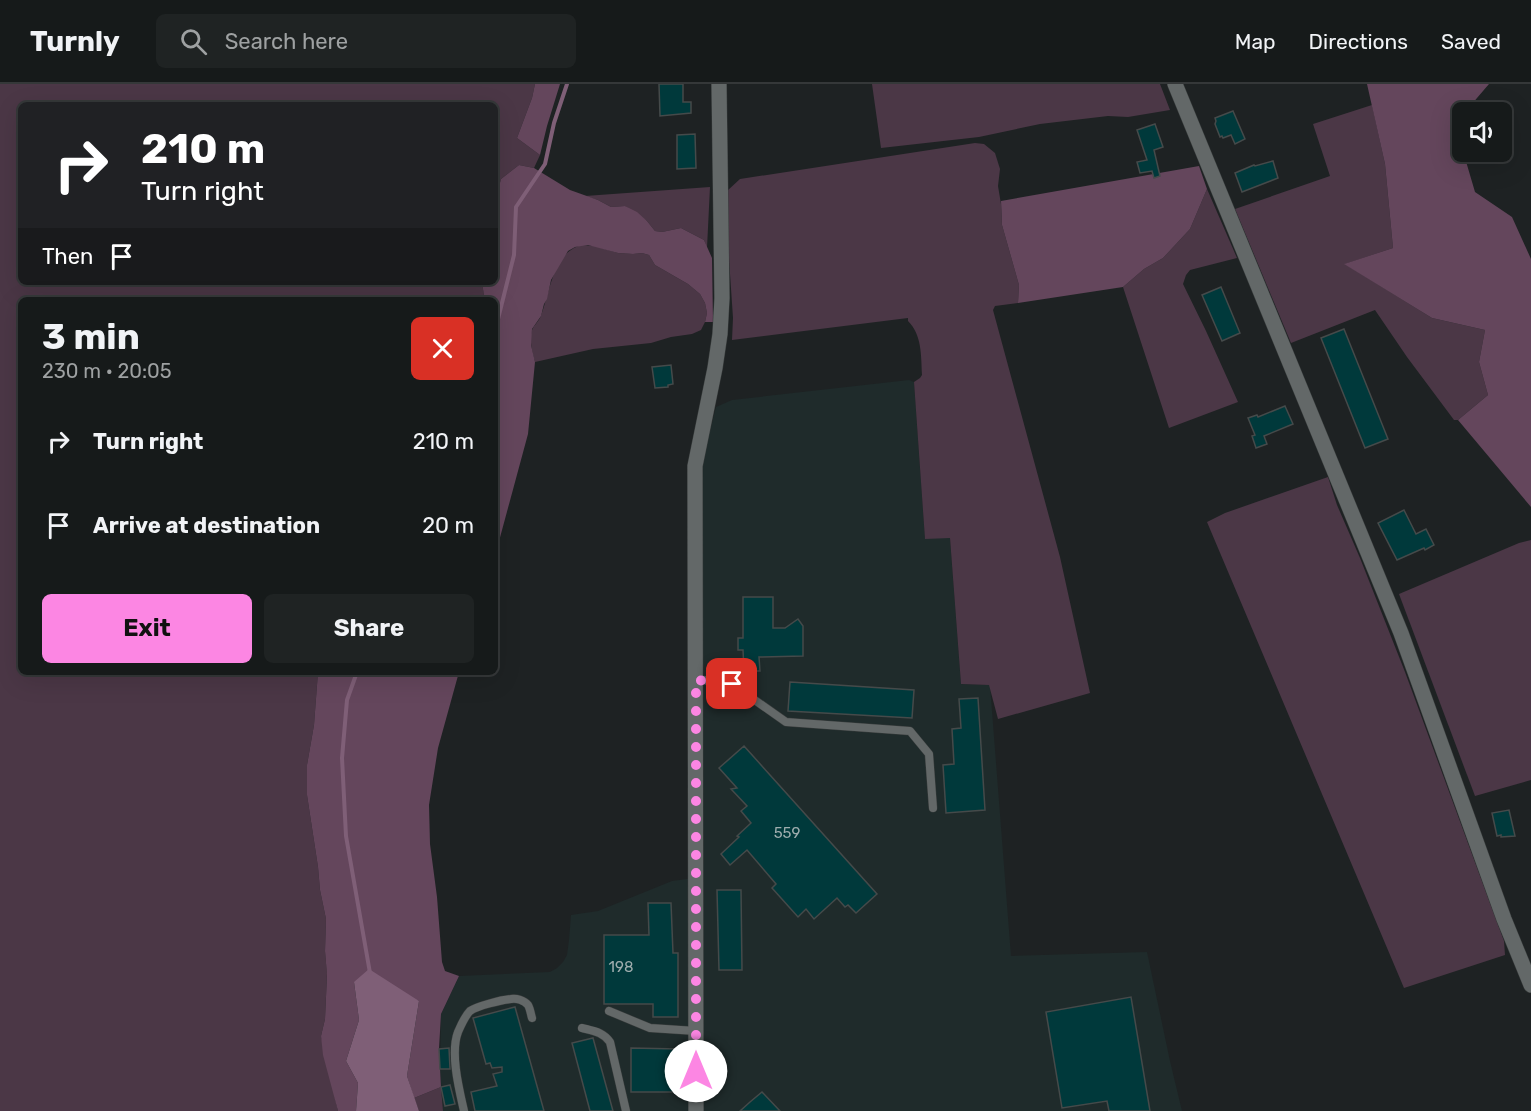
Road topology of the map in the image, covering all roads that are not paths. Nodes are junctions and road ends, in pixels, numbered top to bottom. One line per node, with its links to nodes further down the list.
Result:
1 (719, 84): 3 (street)
2 (1175, 84): 5 (street)
3 (696, 680): 4 (lane); 9 (street)
4 (933, 808)
5 (1531, 985)
6 (609, 1011): 9 (lane)
7 (532, 1018): 10 (lane)
8 (582, 1028): 11 (lane)
9 (696, 1031): 12 (street)
10 (464, 1111)
11 (626, 1111)
12 (696, 1111)

